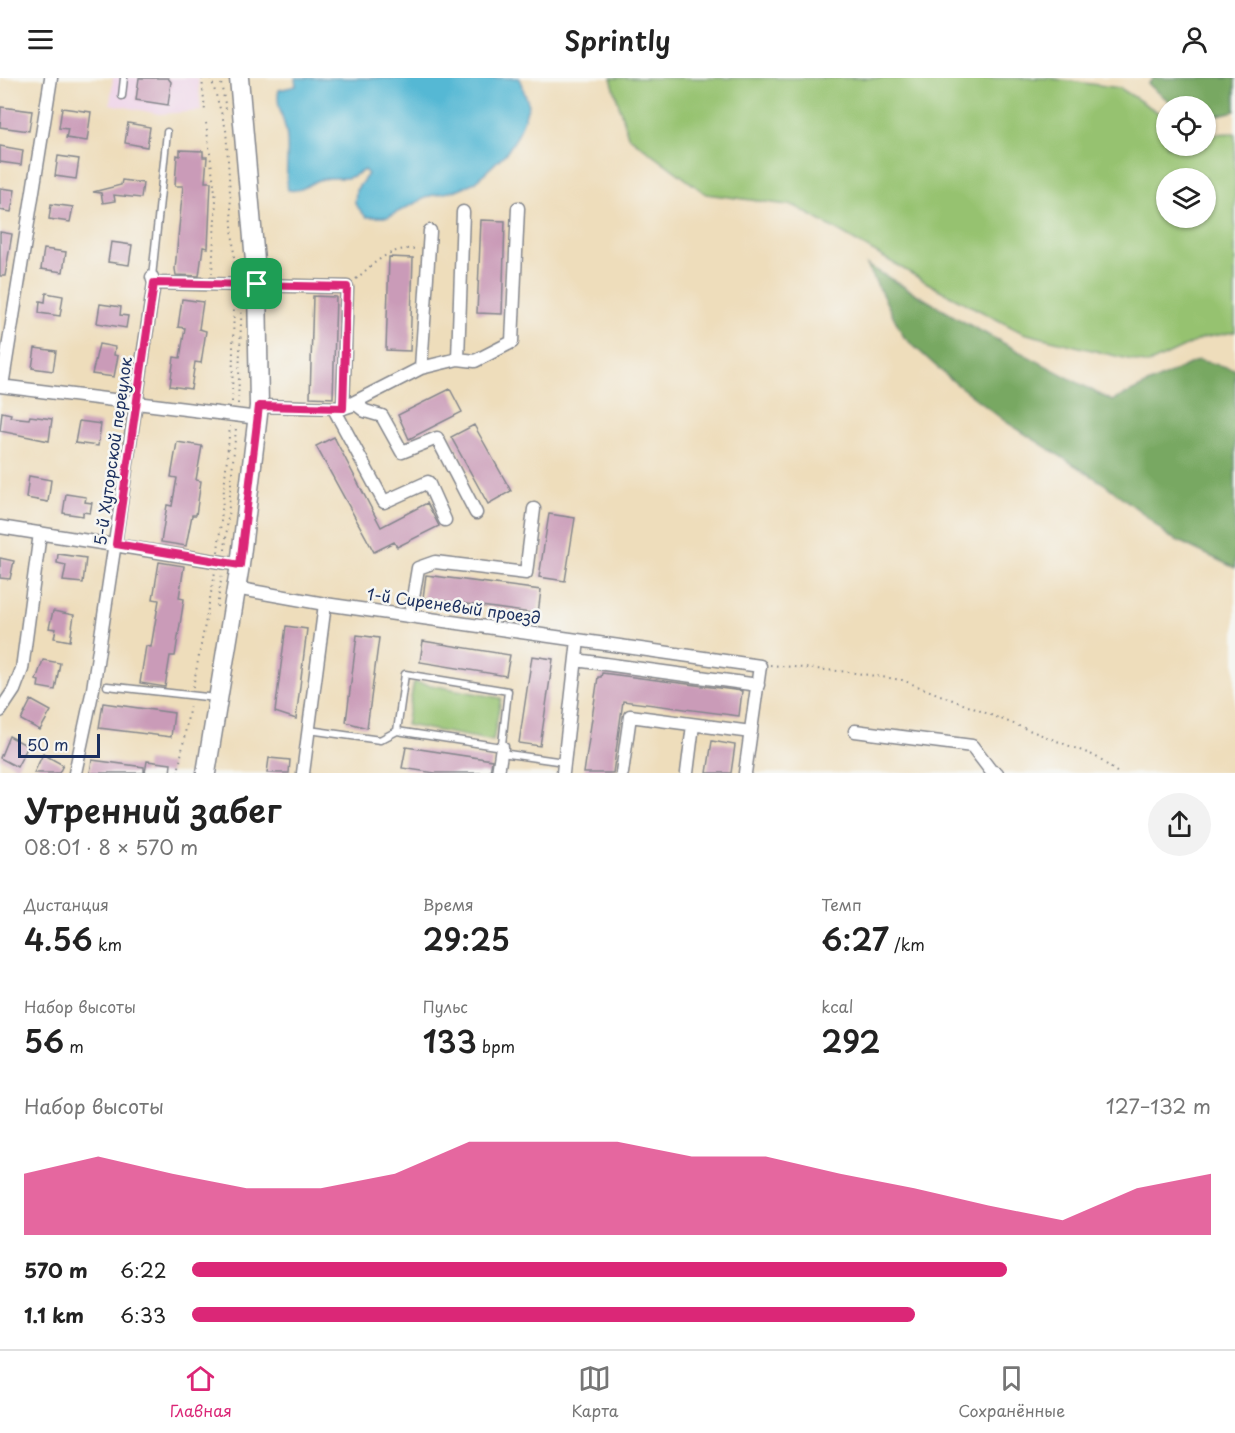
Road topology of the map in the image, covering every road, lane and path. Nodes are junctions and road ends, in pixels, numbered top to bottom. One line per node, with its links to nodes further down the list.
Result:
1 (51, 78): 17 (street)
2 (124, 78): 5 (lane)
3 (202, 78): 6 (path)
4 (239, 78): 15 (street)
5 (122, 96)
6 (205, 111)
7 (206, 123): 13 (path)
8 (167, 132): 14 (lane, 5-й Хуторской переулок)
9 (518, 208): 18 (street)
10 (463, 212): 18 (street)
11 (430, 231): 19 (street)
12 (420, 249): 16 (path)
13 (212, 278)
14 (153, 280): 15 (street); 21 (street, 5-й Хуторской переулок)
15 (257, 284): 16 (street); 24 (street)
16 (347, 287): 23 (street)
17 (5, 336): 20 (street)
18 (458, 359): 19 (street)
19 (421, 368): 22 (street)
20 (1, 386): 21 (street)
21 (136, 404): 24 (street); 30 (street, 5-й Хуторской переулок)
22 (356, 404): 23 (street); 26 (street)
23 (338, 409): 24 (street); 27 (street)
24 (259, 412): 31 (street)
25 (534, 509): 34 (street)
26 (476, 513)
27 (446, 520)
28 (0, 527): 29 (street)
29 (40, 533): 30 (street); 41 (street)
30 (116, 544): 31 (street); 50 (street, 5-й Хуторской переулок)
31 (240, 565): 32 (street)
32 (235, 588): 33 (street, 1-й Сиреневый проезд); 40 (street)
33 (325, 604): 34 (street, 1-й Сиреневый проезд); 43 (street)
34 (410, 616): 35 (street, 1-й Сиреневый проезд)
35 (578, 640): 36 (street); 37 (street, 1-й Сиреневый проезд)
36 (576, 660): 38 (street); 48 (street)
37 (760, 666): 38 (street); 57 (path)
38 (758, 685): 46 (street)
39 (107, 686): 40 (lane)
40 (217, 698): 51 (street)
41 (0, 711)
42 (693, 725): 46 (street); 54 (street); 55 (street)
43 (308, 730): 44 (lane); 52 (street)
44 (397, 731): 47 (lane); 47 (lane)
45 (855, 731): 49 (street)
46 (751, 732): 56 (street)
47 (502, 747): 48 (lane); 53 (street)
48 (563, 767)
49 (993, 772)
50 (75, 773)
51 (206, 773)
52 (303, 773)
53 (498, 773)
54 (622, 773)
55 (687, 773)
56 (745, 773)
57 (1118, 773)

